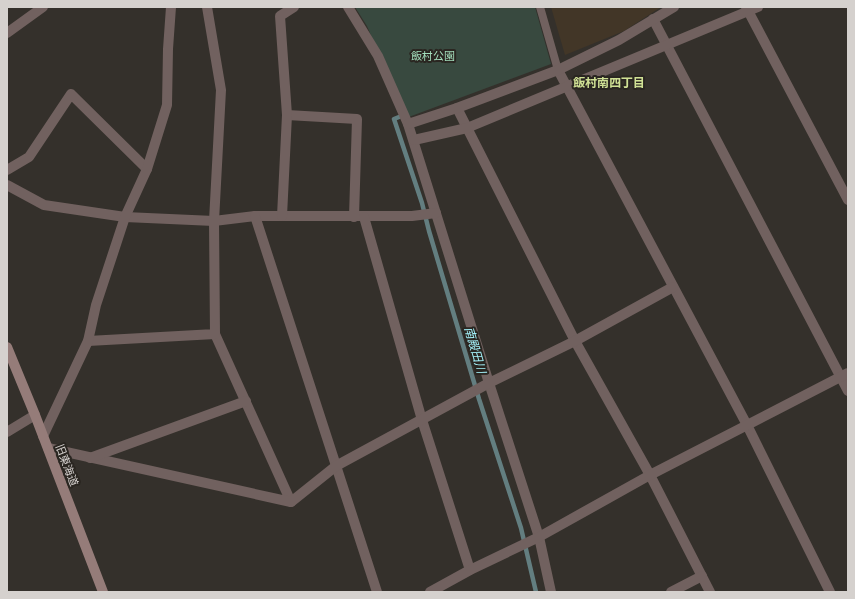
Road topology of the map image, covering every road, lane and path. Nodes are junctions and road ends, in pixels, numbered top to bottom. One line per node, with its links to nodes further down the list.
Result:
1 (43, 7): 10 (street)
2 (171, 7): 19 (street)
3 (207, 7): 28 (street)
4 (294, 7): 15 (street)
5 (348, 7): 16 (street)
6 (540, 7): 12 (lane)
7 (674, 7): 9 (street)
8 (751, 8): 11 (street); 22 (street)
9 (653, 19): 11 (street); 12 (street)
10 (7, 33)
11 (667, 45): 13 (street); 34 (street)
12 (558, 70): 13 (street); 14 (street)
13 (566, 85): 17 (street); 29 (street)
14 (457, 108): 16 (street); 17 (street)
15 (287, 115): 25 (street); 27 (street)
16 (408, 124): 18 (street)
17 (467, 128): 18 (street); 32 (street)
18 (414, 140): 23 (street)
19 (147, 169): 20 (street); 26 (street)
20 (7, 170)
21 (7, 185): 26 (street)
22 (848, 200)
23 (434, 213): 27 (street); 35 (street)
24 (255, 216): 25 (street); 28 (street); 45 (street)
25 (282, 216): 27 (street)
26 (125, 217): 28 (street); 31 (street)
27 (359, 217): 39 (street)
28 (214, 221): 30 (street)
29 (673, 287): 32 (street); 40 (street)
30 (215, 334): 31 (street); 37 (street)
31 (88, 341): 42 (street)
32 (575, 342): 35 (street); 46 (street)
33 (7, 348): 38 (street, 旧東海道)
34 (844, 375): 36 (street); 40 (street)
35 (486, 385): 39 (street); 48 (street)
36 (848, 391)
37 (246, 401): 44 (street); 47 (street)
38 (35, 415): 41 (street); 42 (street, 旧東海道)
39 (422, 420): 45 (street); 49 (street)
40 (746, 426): 46 (street); 57 (street)
41 (7, 432)
42 (43, 436): 43 (street, 旧東海道)
43 (48, 448): 44 (street); 51 (street, 旧東海道)
44 (90, 458): 47 (street)
45 (336, 466): 47 (street); 52 (street)
46 (650, 475): 48 (street); 50 (street)
47 (290, 502)
48 (536, 539): 49 (street); 54 (street)
49 (470, 570): 53 (street)
50 (702, 576): 55 (street); 56 (street)
51 (103, 592)
52 (377, 592)
53 (430, 592)
54 (551, 592)
55 (671, 592)
56 (710, 592)
57 (830, 592)

